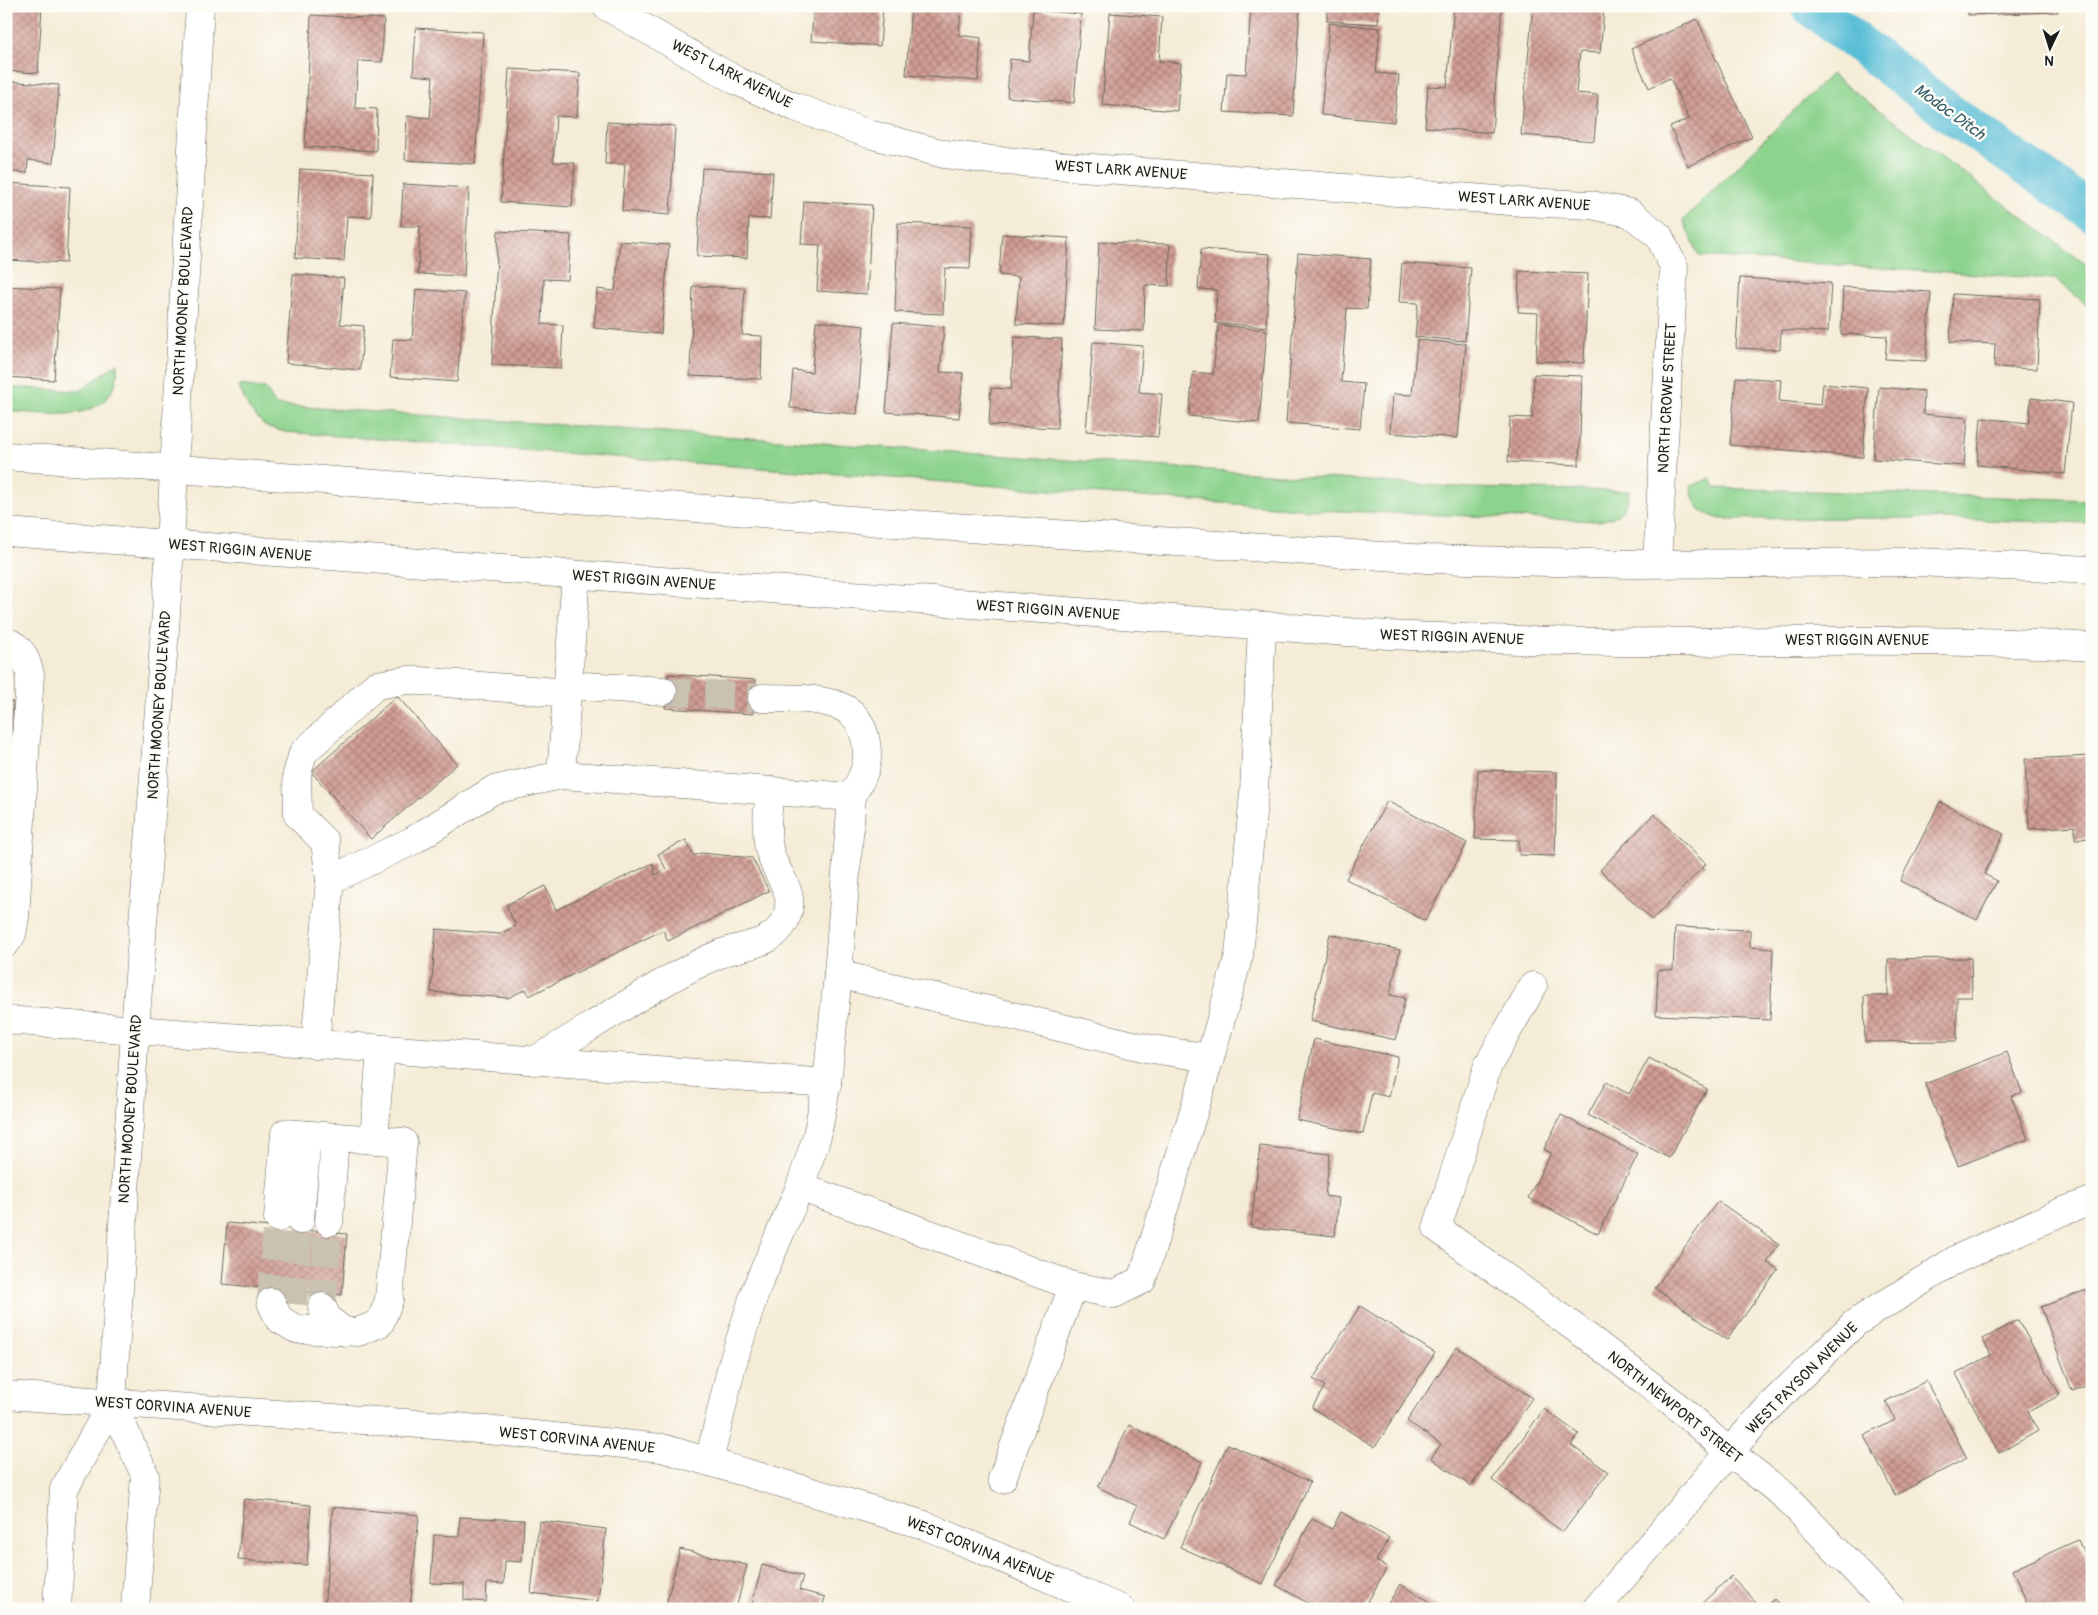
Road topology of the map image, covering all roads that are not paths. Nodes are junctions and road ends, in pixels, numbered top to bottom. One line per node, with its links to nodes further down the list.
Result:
1 (200, 6): 5 (street, NORTH MOONEY BOULEVARD)
2 (606, 6): 3 (street, WEST LARK AVENUE)
3 (1659, 236): 8 (street, NORTH CROWE STREET)
4 (6, 456): 5 (street)
5 (173, 469): 7 (street, NORTH MOONEY BOULEVARD); 8 (street)
6 (6, 532): 7 (street, WEST RIGGIN AVENUE)
7 (169, 543): 10 (street, WEST RIGGIN AVENUE); 25 (street, NORTH MOONEY BOULEVARD)
8 (1657, 563): 9 (street)
9 (2092, 570)
10 (576, 575): 11 (street, WEST RIGGIN AVENUE); 14 (street)
11 (1262, 627): 13 (street, WEST RIGGIN AVENUE); 28 (street)
12 (6, 641): 21 (street)
13 (2092, 647)
14 (568, 689): 15 (street); 17 (street); 20 (street)
15 (664, 691)
16 (762, 698): 19 (street)
17 (561, 775): 18 (street); 20 (street)
18 (770, 791): 19 (street); 29 (street)
19 (852, 797): 22 (street)
20 (330, 880): 26 (street)
21 (6, 943)
22 (838, 974): 28 (street); 30 (street)
23 (1533, 986): 41 (street, NORTH NEWPORT STREET)
24 (6, 1020): 25 (street)
25 (135, 1030): 26 (street); 40 (street, NORTH MOONEY BOULEVARD)
26 (316, 1045): 27 (street)
27 (381, 1050): 29 (street); 32 (street)
28 (1210, 1058): 37 (street)
29 (534, 1061): 30 (street)
30 (828, 1083): 33 (street)
31 (335, 1137): 32 (street); 35 (street); 36 (street)
32 (374, 1140): 38 (street)
33 (800, 1186): 37 (street); 42 (street)
34 (2092, 1201): 41 (street, WEST PAYSON AVENUE)
35 (289, 1219)
36 (329, 1222)
37 (1073, 1286): 43 (street)
38 (282, 1303)
39 (6, 1396): 40 (street, WEST CORVINA AVENUE)
40 (112, 1403): 42 (street, WEST CORVINA AVENUE); 44 (street, NORTH MOONEY BOULEVARD); 45 (street, NORTH MOONEY BOULEVARD)
41 (1729, 1452): 47 (street, WEST PAYSON AVENUE); 48 (street, NORTH NEWPORT STREET)
42 (709, 1462): 46 (street, WEST CORVINA AVENUE)
43 (1002, 1480)
44 (57, 1609)
45 (134, 1609)
46 (1121, 1609)
47 (1596, 1609)
48 (1892, 1609)

